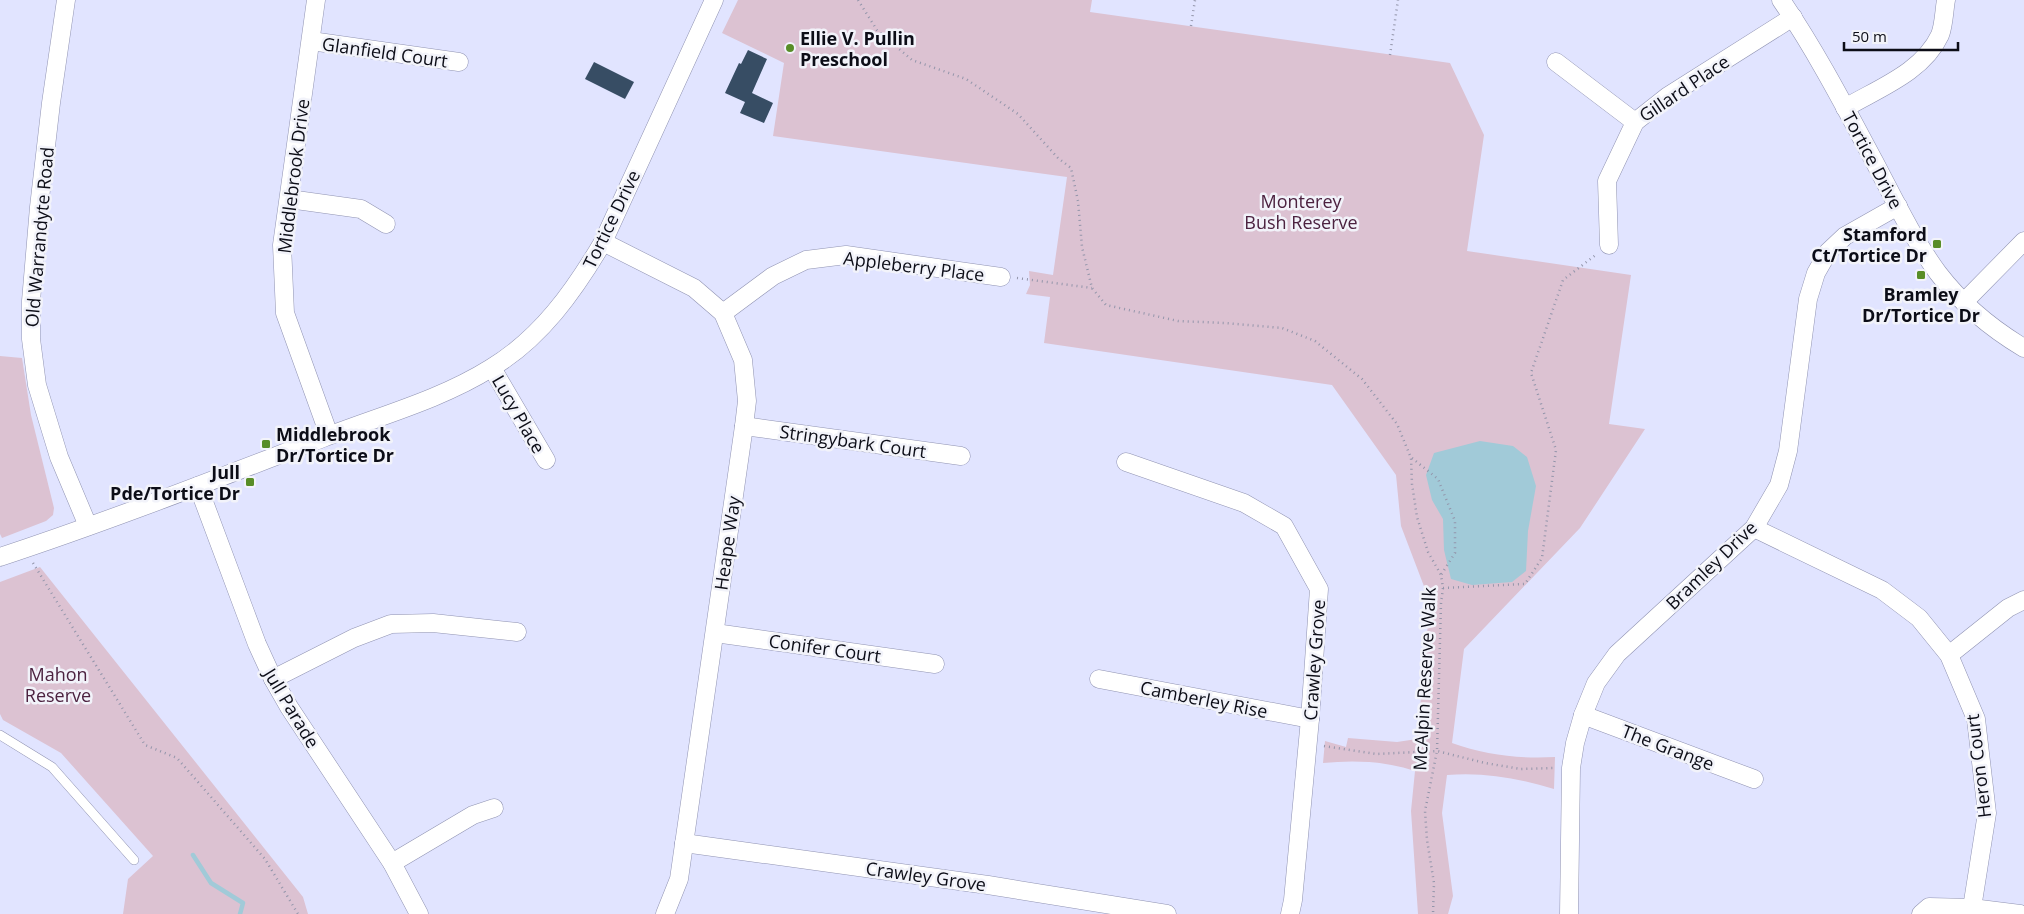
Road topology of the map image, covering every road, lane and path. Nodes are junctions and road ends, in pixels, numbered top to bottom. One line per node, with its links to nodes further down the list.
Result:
1 (66, 0): 36 (street, Old Warrandyte Road)
2 (316, 0): 11 (street, Middlebrook Drive)
3 (714, 0): 21 (street, Tortice Drive)
4 (858, 0): 24 (path)
5 (1194, 0): 10 (path)
6 (1398, 0): 12 (path)
7 (1781, 0): 9 (street, Tortice Drive)
8 (1946, 0): 15 (street)
9 (1793, 17): 15 (street, Tortice Drive); 16 (street, Gillard Place)
10 (1191, 26)
11 (311, 41): 13 (street, Glanfield Court); 17 (street, Middlebrook Drive)
12 (1390, 55)
13 (459, 62)
14 (1556, 62): 16 (street)
15 (1845, 108): 18 (street, Tortice Drive)
16 (1635, 122): 22 (street, Gillard Place)
17 (289, 198): 19 (street); 30 (street, Middlebrook Drive)
18 (1898, 206): 25 (street, Tortice Drive); 37 (street, Bramley Drive)
19 (386, 224)
20 (2024, 241): 25 (street)
21 (603, 242): 26 (street, Heape Way); 28 (street, Tortice Drive)
22 (1609, 245): 41 (path)
23 (1001, 277): 24 (path); 26 (street, Appleberry Place)
24 (1092, 288): 32 (path, McAlpin Reserve Walk)
25 (1964, 302): 27 (street, Tortice Drive)
26 (723, 313): 29 (street, Heape Way)
27 (2024, 348)
28 (492, 368): 30 (street, Tortice Drive); 33 (street, Lucy Place)
29 (744, 426): 31 (street, Stringybark Court); 44 (street, Heape Way)
30 (329, 436): 35 (street, Tortice Drive)
31 (961, 456)
32 (1411, 458): 40 (path, McAlpin Reserve Walk); 40 (path)
33 (546, 460)
34 (1126, 462): 50 (street, Crawley Grove)
35 (198, 486): 36 (street, Tortice Drive); 47 (street, Jull Parade)
36 (88, 526): 38 (street, Tortice Drive)
37 (1754, 528): 45 (street, Heron Court); 49 (street, Bramley Drive)
38 (24, 549): 39 (street, Tortice Drive); 61 (path)
39 (0, 557)
40 (1441, 575): 41 (path, McAlpin Reserve Walk)
41 (1443, 588): 53 (path, McAlpin Reserve Walk)
42 (2024, 600): 45 (street)
43 (517, 632): 47 (street)
44 (715, 633): 46 (street, Conifer Court); 57 (street, Heape Way)
45 (1949, 654): 60 (street, Heron Court)
46 (935, 664)
47 (273, 679): 59 (street, Jull Parade)
48 (1099, 679): 50 (street, Camberley Rise)
49 (1583, 715): 54 (street, Bramley Drive); 55 (street, The Grange)
50 (1310, 719): 52 (street, Crawley Grove)
51 (0, 735): 58 (lane)
52 (1308, 744): 53 (path); 65 (street, Crawley Grove)
53 (1437, 751): 54 (path); 66 (path, McAlpin Reserve Walk)
54 (1571, 768): 67 (street, Bramley Drive)
55 (1754, 779)
56 (494, 808): 59 (street)
57 (684, 843): 63 (street, Heape Way); 64 (street, Crawley Grove)
58 (134, 860)
59 (392, 863): 62 (street, Jull Parade)
60 (1972, 908): 68 (street); 69 (street)
61 (298, 914)
62 (419, 914)
63 (665, 914)
64 (1167, 914)
65 (1290, 914)
66 (1433, 914)
67 (1569, 914)
68 (1921, 914)
69 (2020, 914)

